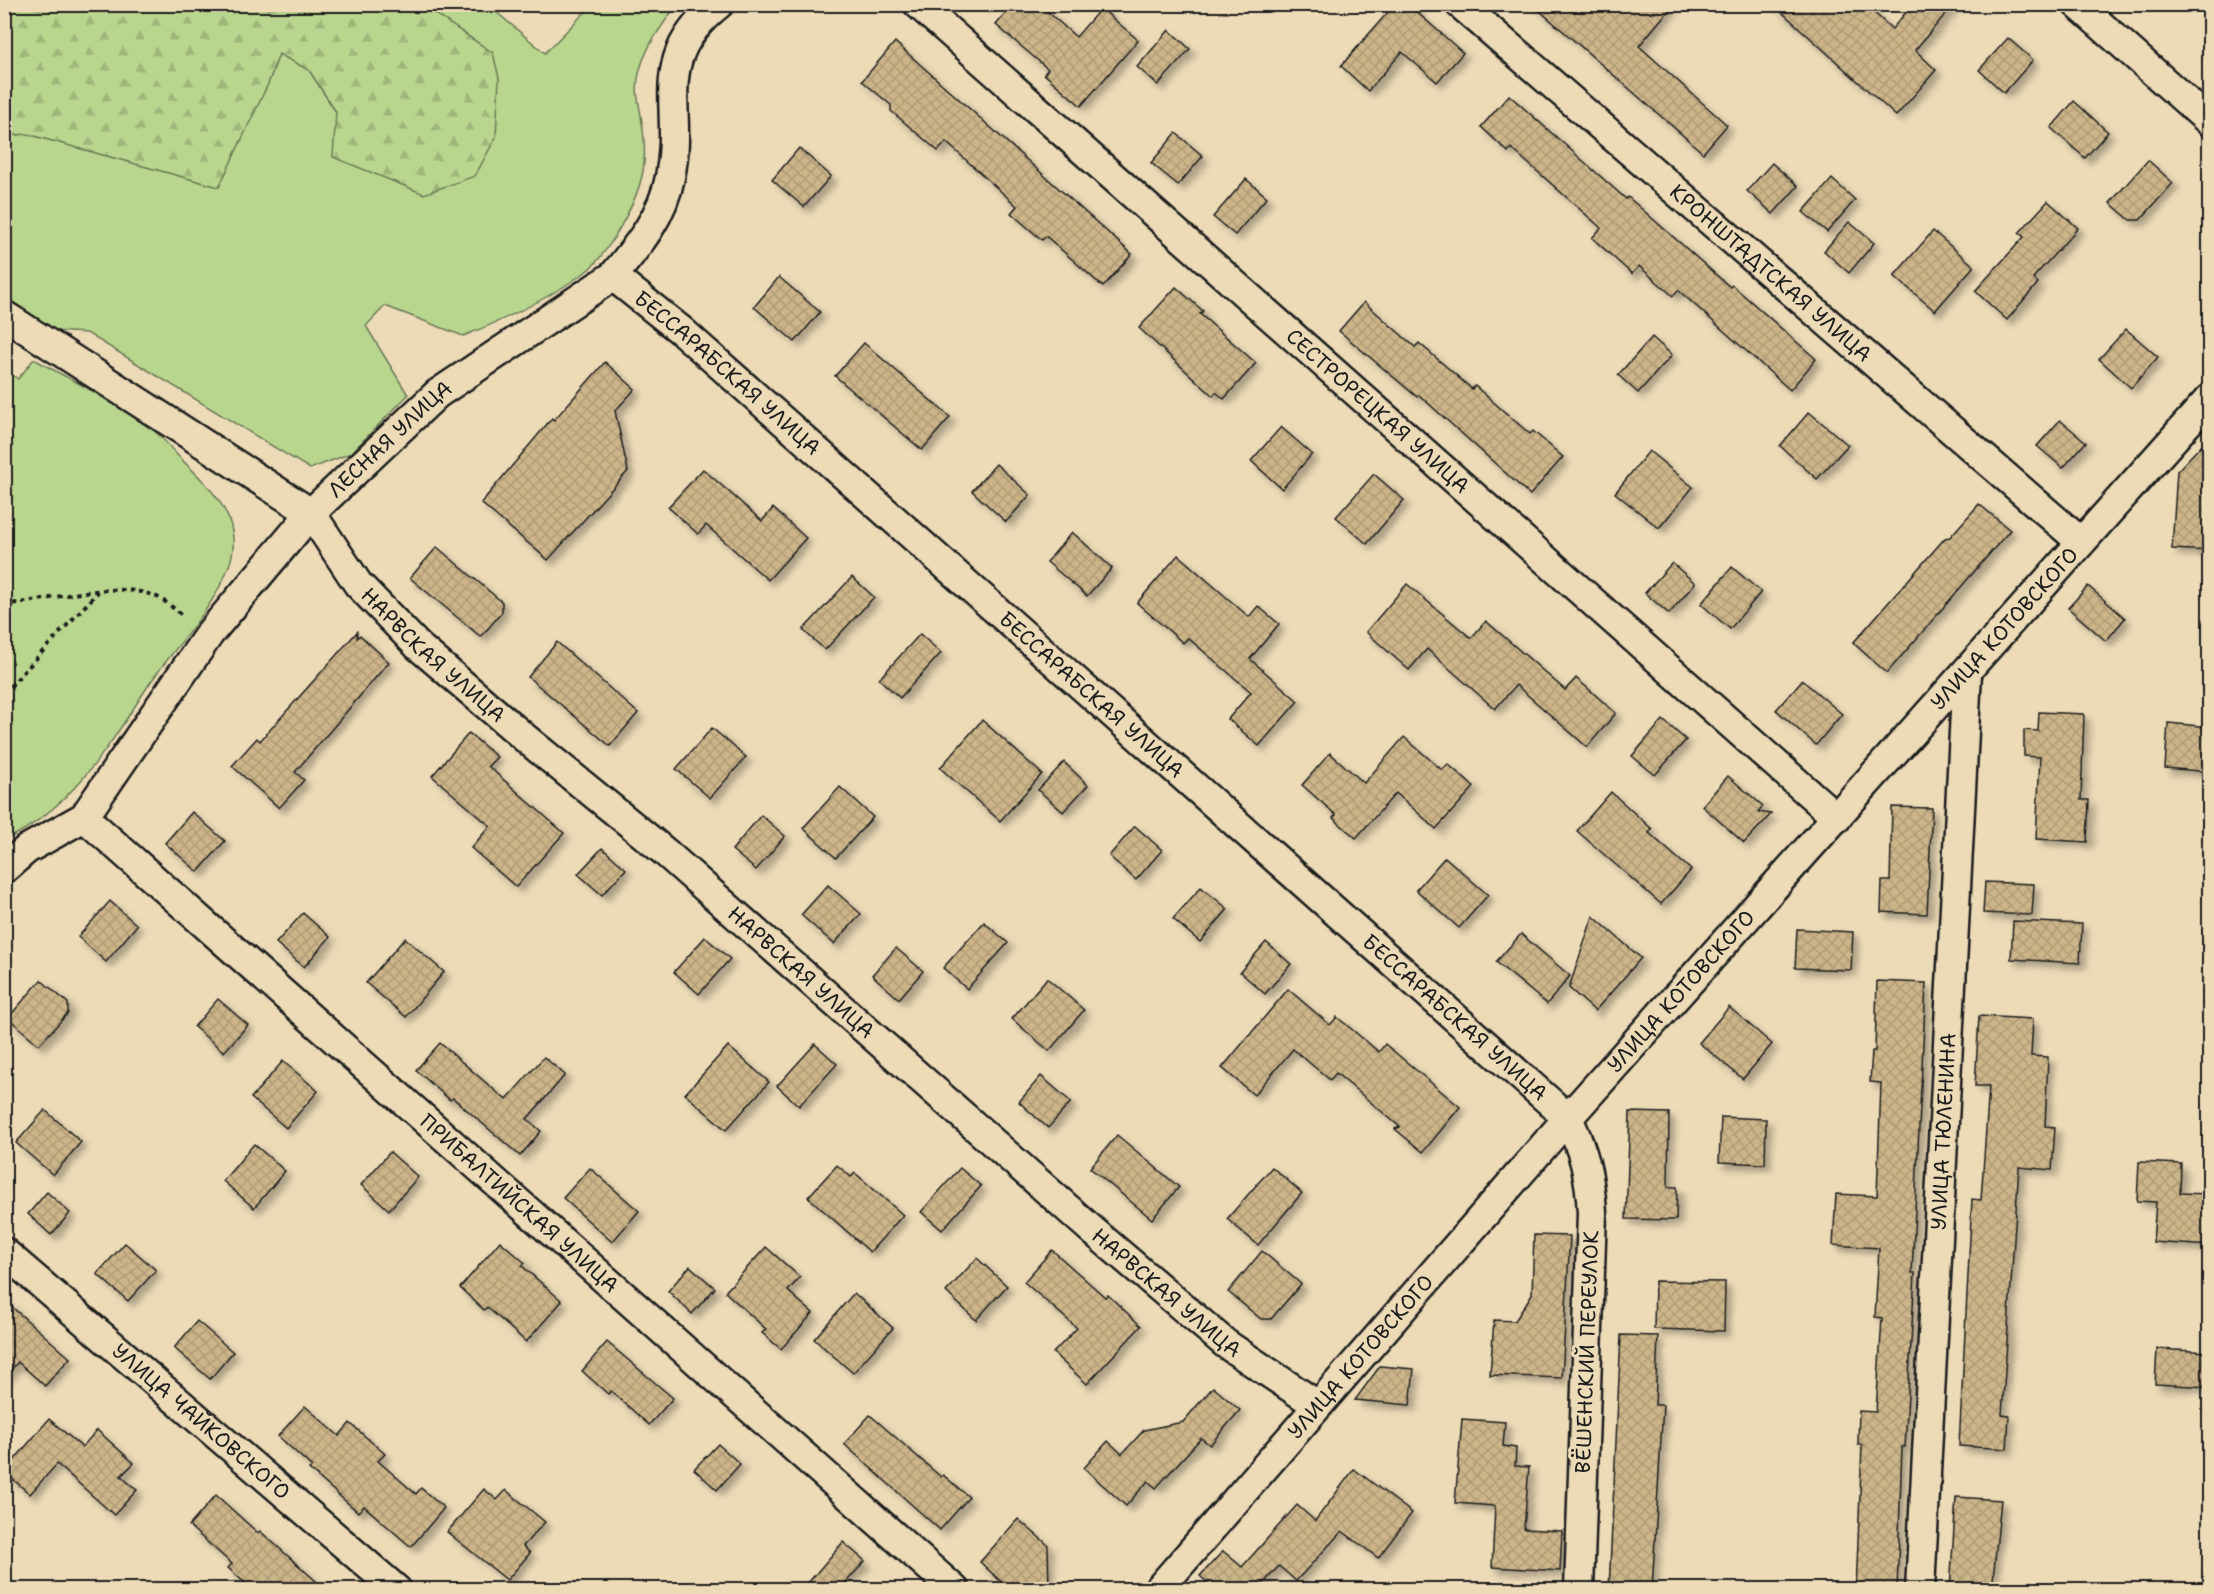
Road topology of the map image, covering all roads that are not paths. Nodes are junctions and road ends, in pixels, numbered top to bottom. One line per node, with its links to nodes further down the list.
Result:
1 (719, 4): 6 (street, ЛЕСНАЯ УЛИЦА)
2 (918, 4): 13 (street, СЕСТРОРЕЦКАЯ УЛИЦА)
3 (1460, 4): 10 (street, КРОНШТАДТСКАЯ УЛИЦА)
4 (2077, 4): 5 (street)
5 (2210, 122)
6 (613, 276): 9 (street, ЛЕСНАЯ УЛИЦА); 15 (street, БЕССАРАБСКАЯ УЛИЦА)
7 (4, 315): 9 (street)
8 (2210, 398): 10 (street, УЛИЦА КОТОВСКОГО)
9 (311, 513): 12 (street, ЛЕСНАЯ УЛИЦА); 17 (street, НАРВСКАЯ УЛИЦА)
10 (2080, 542): 11 (street, УЛИЦА КОТОВСКОГО)
11 (1967, 673): 13 (street, УЛИЦА КОТОВСКОГО); 22 (street, УЛИЦА ТЮЛЕНИНА)
12 (84, 818): 14 (street, ЛЕСНАЯ УЛИЦА); 19 (street, ПРИБАЛТИЙСКАЯ УЛИЦА)
13 (1837, 818): 15 (street, УЛИЦА КОТОВСКОГО)
14 (4, 869)
15 (1568, 1118): 17 (street, УЛИЦА КОТОВСКОГО); 21 (street, ВЁШЕНСКИЙ ПЕРЕУЛОК)
16 (4, 1252): 18 (street, УЛИЦА ЧАЙКОВСКОГО)
17 (1317, 1405): 20 (street, УЛИЦА КОТОВСКОГО)
18 (397, 1590)
19 (955, 1590)
20 (1158, 1590)
21 (1579, 1590)
22 (1920, 1590)

